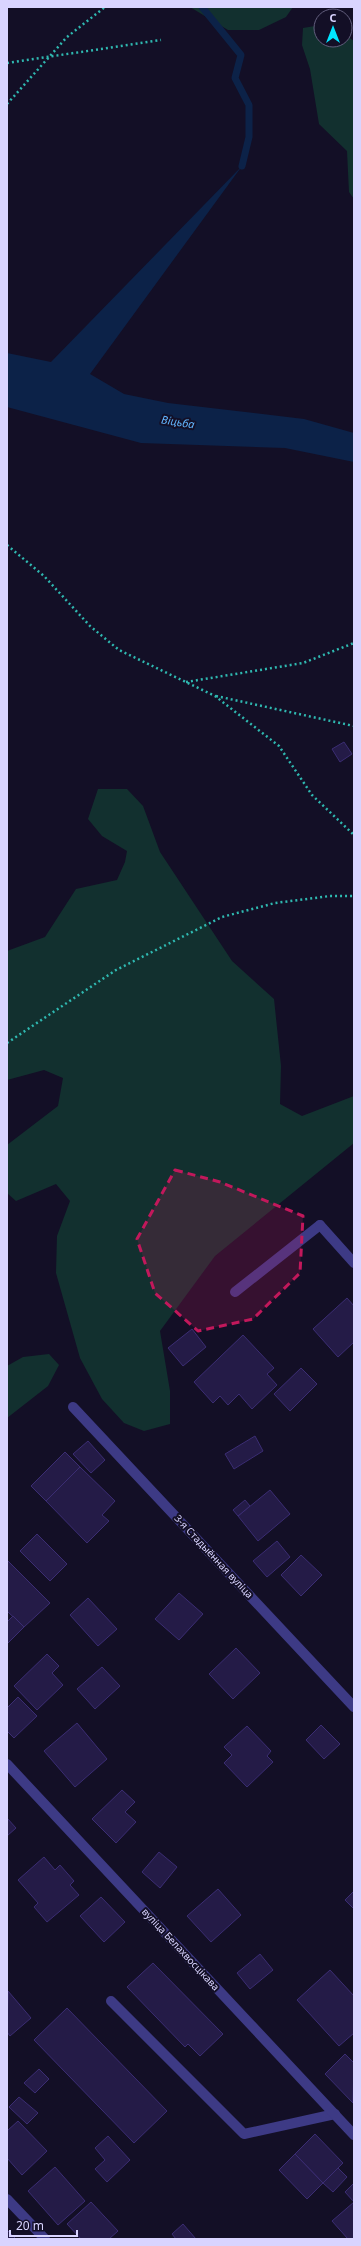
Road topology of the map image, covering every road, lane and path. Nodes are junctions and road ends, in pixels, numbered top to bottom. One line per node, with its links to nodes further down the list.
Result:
1 (105, 7): 3 (path)
2 (161, 40): 3 (path)
3 (50, 58): 4 (path); 5 (path)
4 (7, 63)
5 (7, 104)
6 (7, 545): 8 (path)
7 (354, 643): 8 (path)
8 (185, 682): 9 (path)
9 (216, 696): 10 (path); 11 (path)
10 (354, 726)
11 (354, 835)
12 (354, 896): 13 (path)
13 (7, 1043)
14 (354, 1263): 15 (street)
15 (235, 1292)
16 (73, 1407): 17 (street, 3-я Стадыённая вуліца)
17 (354, 1707)
18 (7, 1764): 20 (street, вуліца Белахвосцікава)
19 (111, 2001): 20 (street)
20 (335, 2114): 21 (street, вуліца Белахвосцікава)
21 (354, 2135)
22 (7, 2199): 23 (street)
23 (45, 2239)

